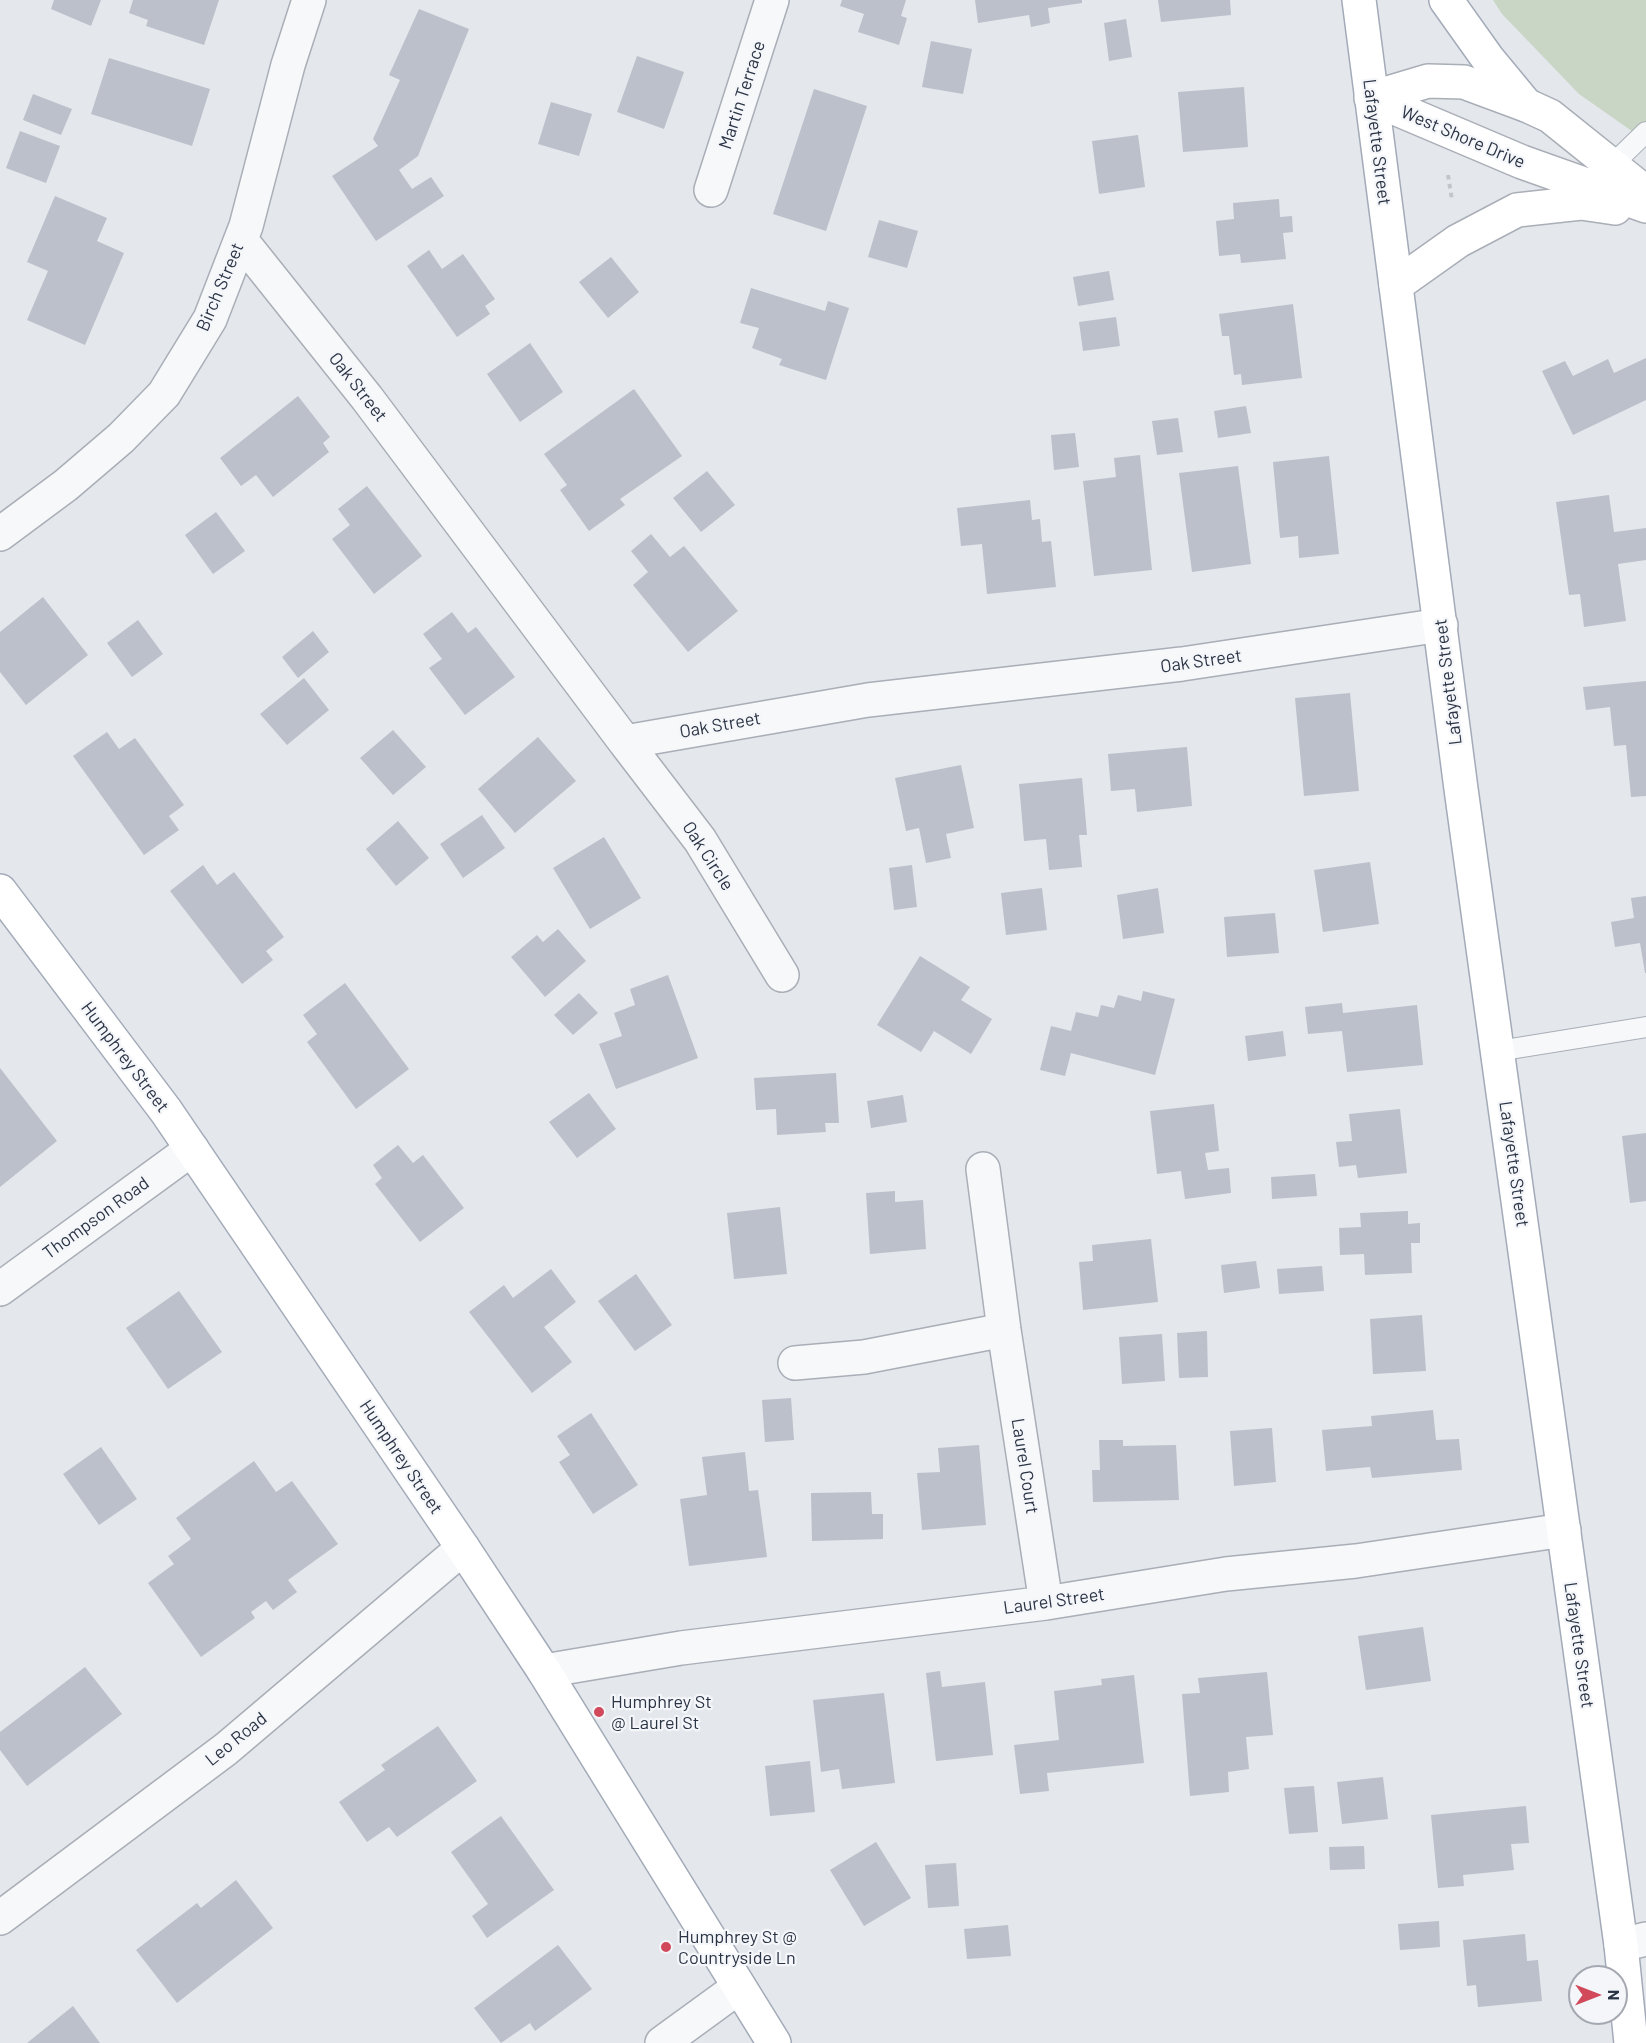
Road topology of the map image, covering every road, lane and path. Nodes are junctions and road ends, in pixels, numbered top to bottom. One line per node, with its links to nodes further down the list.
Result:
1 (309, 0): 15 (street, Birch Street)
2 (772, 0): 10 (street, Martin Terrace)
3 (1359, 0): 5 (main road, Lafayette Street)
4 (1446, 0): 6 (main road)
5 (1371, 98): 6 (main road, West Shore Drive); 13 (main road, West Shore Drive); 16 (main road, Lafayette Street)
6 (1527, 105): 8 (main road, West Shore Drive)
7 (1646, 132): 8 (lane)
8 (1611, 166): 11 (main road, West Shore Drive)
9 (1448, 173): 12 (path)
10 (711, 190)
11 (1646, 193)
12 (1453, 206)
13 (1646, 206)
14 (1646, 213): 16 (main road)
15 (241, 240): 17 (street, Birch Street); 19 (street, Oak Street)
16 (1396, 285): 18 (main road, Lafayette Street)
17 (0, 534)
18 (1441, 626): 19 (street, Oak Street); 23 (main road, Lafayette Street)
19 (625, 742): 21 (street, Oak Circle)
20 (0, 891): 24 (main road, Humphrey Street)
21 (782, 975)
22 (1646, 1027): 23 (lane)
23 (1498, 1050): 29 (main road, Lafayette Street)
24 (192, 1149): 26 (street, Thompson Road); 30 (main road, Humphrey Street)
25 (983, 1169): 27 (street, Laurel Court)
26 (0, 1289)
27 (1004, 1330): 28 (street); 31 (street, Laurel Court)
28 (795, 1363)
29 (1564, 1530): 31 (street, Laurel Street); 34 (main road, Lafayette Street)
30 (464, 1548): 32 (main road, Humphrey Street); 33 (street, Leo Road)
31 (1046, 1603): 32 (street, Laurel Street)
32 (544, 1671): 35 (main road, Humphrey Street)
33 (0, 1918)
34 (1634, 1942): 38 (main road, Lafayette Street)
35 (739, 1987): 36 (street); 37 (main road, Humphrey Street)
36 (662, 2043)
37 (774, 2043)
38 (1631, 2043)

